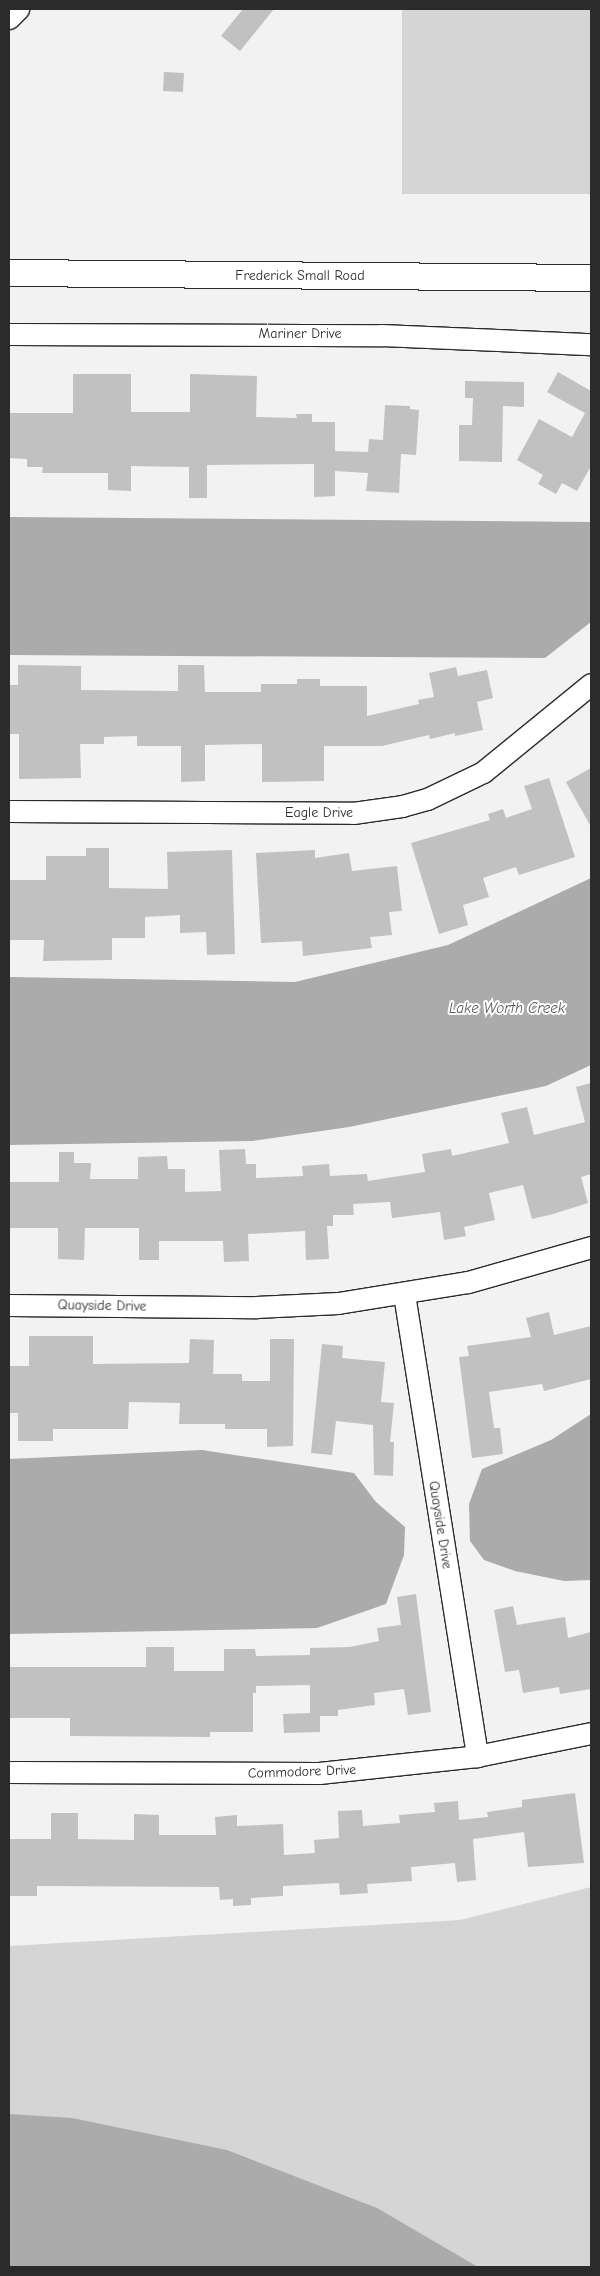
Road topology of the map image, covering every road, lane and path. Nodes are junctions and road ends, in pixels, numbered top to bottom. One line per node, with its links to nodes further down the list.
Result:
1 (18, 9): 2 (street)
2 (9, 18)
3 (9, 273): 4 (street, Frederick Small Road)
4 (591, 278)
5 (9, 334): 6 (street, Mariner Drive)
6 (591, 344)
7 (591, 684): 8 (street, Eagle Drive)
8 (9, 811)
9 (591, 1247): 10 (street, Quayside Drive)
10 (404, 1294): 11 (street, Quayside Drive); 13 (street, Quayside Drive)
11 (9, 1305)
12 (591, 1733): 13 (street, Commodore Drive)
13 (477, 1756): 14 (street, Commodore Drive)
14 (9, 1772)

